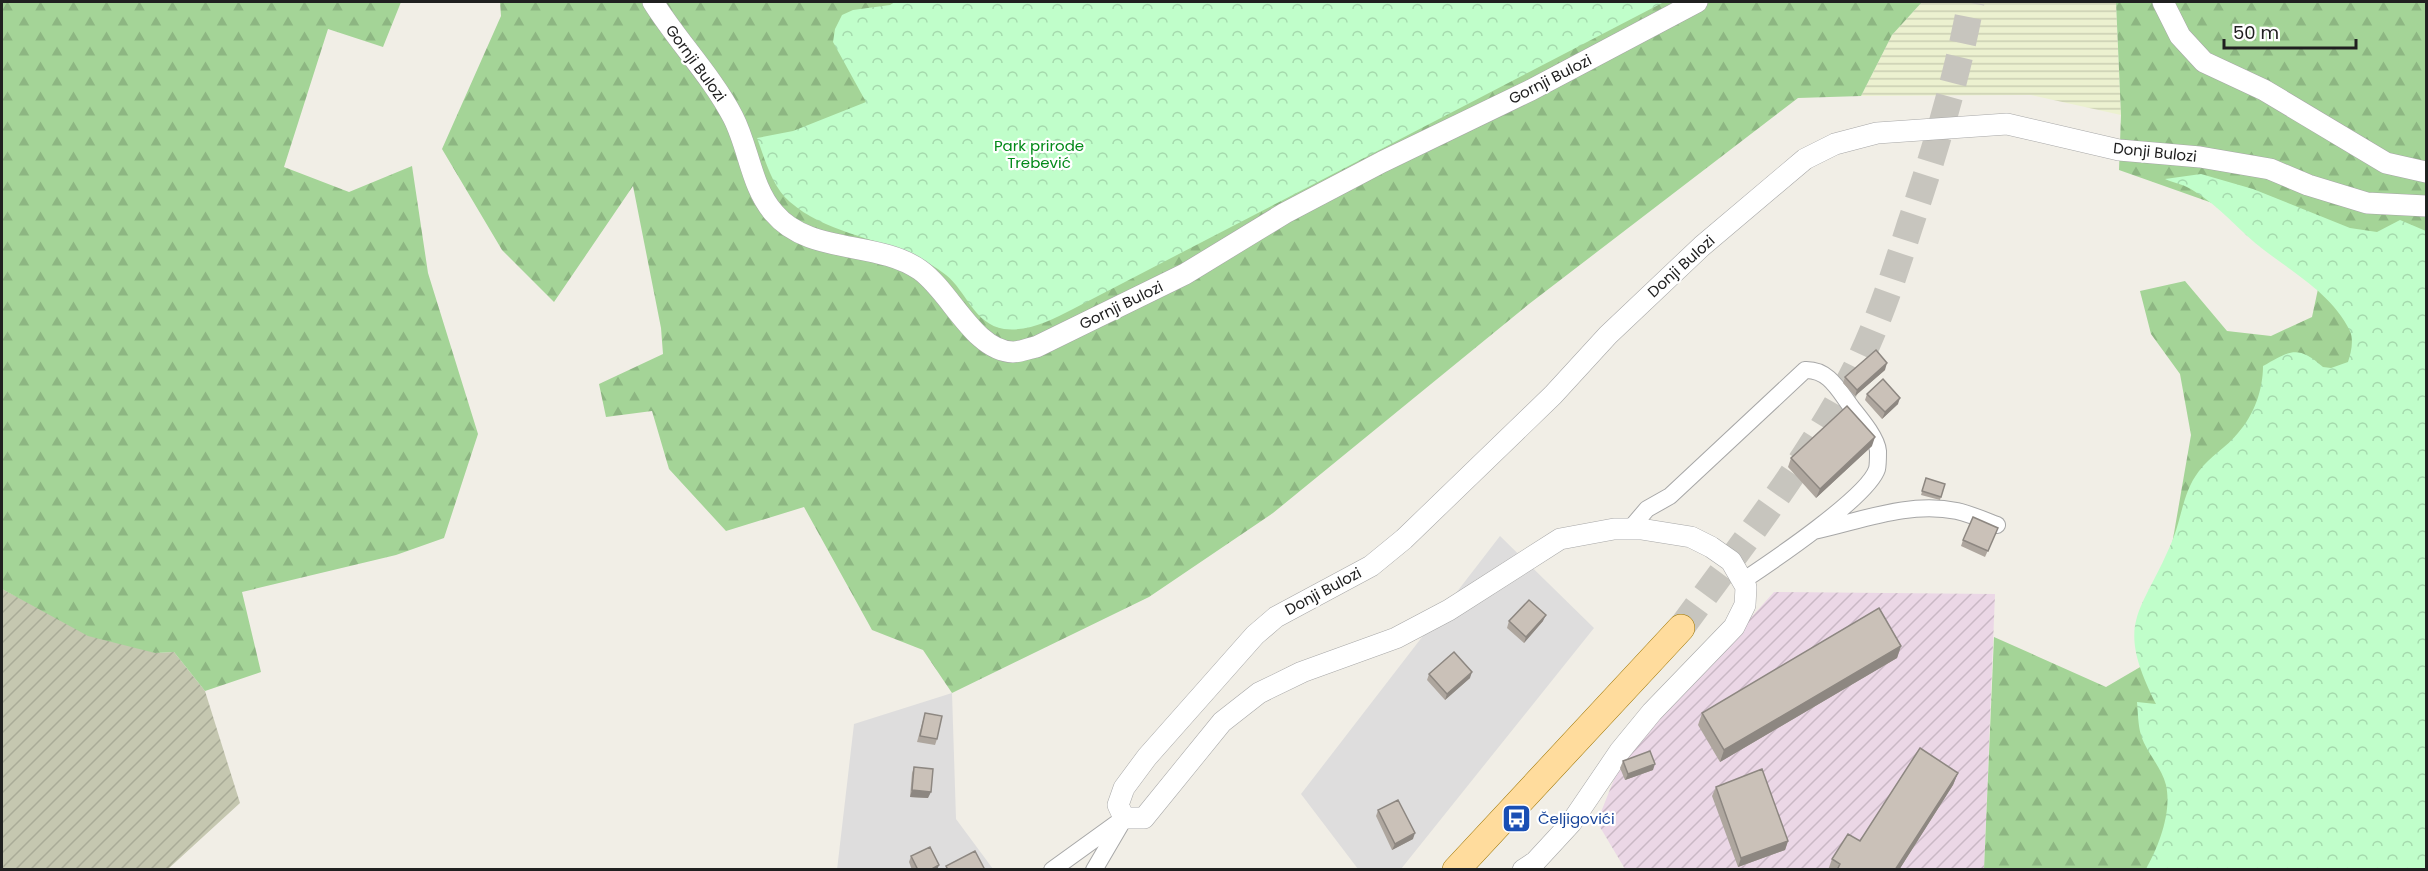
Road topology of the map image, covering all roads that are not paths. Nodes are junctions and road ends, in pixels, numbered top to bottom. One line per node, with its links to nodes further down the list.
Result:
1 (653, 2): 2 (street, Gornji Bulozi)
2 (1696, 2)
3 (2164, 5): 4 (street)
4 (2427, 172)
5 (2427, 206): 11 (street, Donji Bulozi)
6 (1997, 525): 8 (street)
7 (1630, 529): 8 (street); 9 (street); 11 (street)
8 (1810, 532): 9 (street)
9 (1744, 580): 15 (street)
10 (1681, 628): 14 (main road)
11 (1124, 818): 12 (street); 13 (street)
12 (1052, 870)
13 (1094, 870)
14 (1456, 870)
15 (1523, 870)

